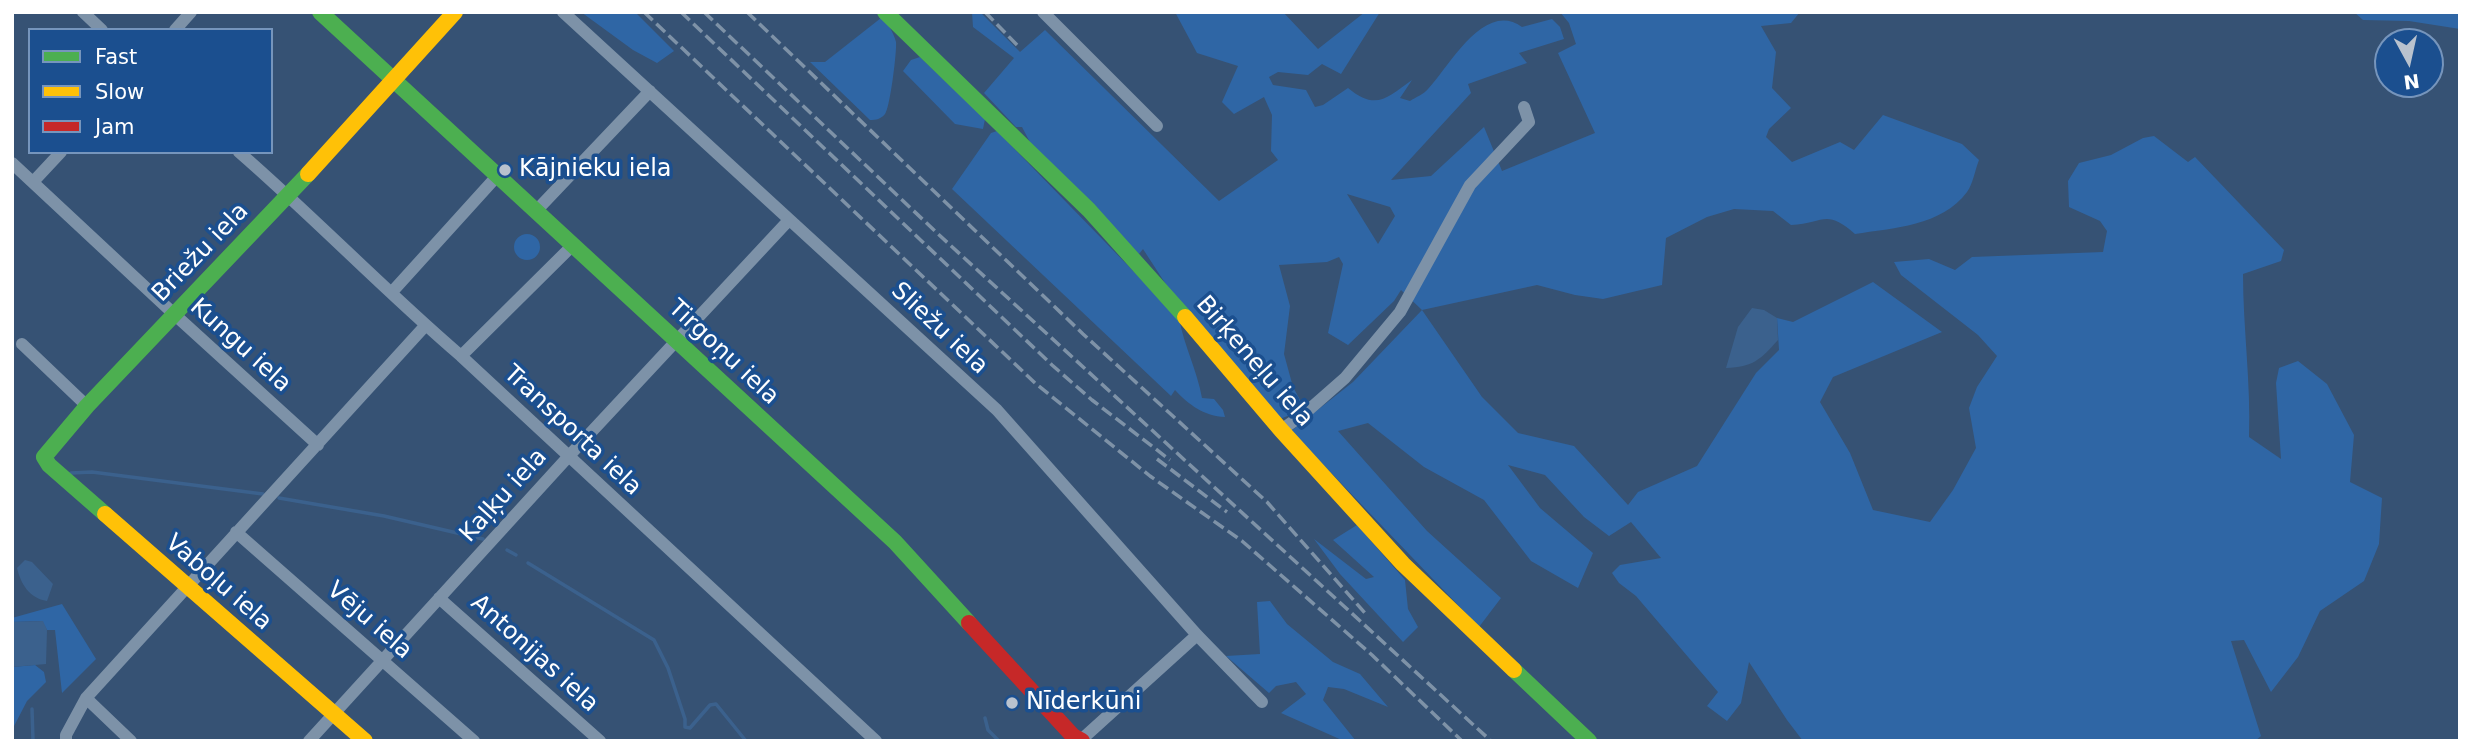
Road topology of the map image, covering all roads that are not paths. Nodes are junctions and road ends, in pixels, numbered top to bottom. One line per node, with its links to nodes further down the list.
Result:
1 (83, 12): 8 (street)
2 (191, 12): 9 (street)
3 (320, 12): 10 (street, Tirgoņu iela)
4 (456, 12): 10 (street, Briežu iela)
5 (563, 12): 11 (street, Sliežu iela)
6 (885, 12): 30 (street, Birķeneļu iela)
7 (1043, 12): 13 (street)
8 (100, 28)
9 (177, 28)
10 (392, 80): 17 (street, Tirgoņu iela); 19 (street, Briežu iela)
11 (650, 92): 20 (street); 21 (street, Sliežu iela)
12 (1524, 107): 30 (street)
13 (1157, 126)
14 (59, 154): 18 (street)
15 (241, 154): 19 (street, Transporta iela)
16 (12, 163): 18 (street, Kungu iela)
17 (498, 175): 20 (street, Tirgoņu iela); 23 (street)
18 (33, 182): 24 (street, Kungu iela)
19 (288, 195): 23 (street, Transporta iela); 24 (street, Briežu iela)
20 (536, 211): 22 (street, Tirgoņu iela)
21 (789, 220): 26 (street, Kaļķu iela); 37 (street, Sliežu iela)
22 (573, 245): 26 (street, Tirgoņu iela); 28 (street)
23 (392, 292): 25 (street, Transporta iela)
24 (174, 314): 29 (street, Briežu iela); 31 (street, Kungu iela)
25 (425, 326): 28 (street, Transporta iela); 31 (street)
26 (677, 341): 33 (street, Kaļķu iela); 42 (street, Tirgoņu iela)
27 (22, 344): 29 (street)
28 (461, 356): 33 (street, Transporta iela)
29 (87, 406): 32 (street, Briežu iela)
30 (1281, 430): 50 (street, Birķeneļu iela)
31 (318, 445): 34 (street)
32 (44, 457): 35 (street, Vaboļu iela)
33 (568, 457): 36 (street, Kaļķu iela); 49 (street, Transporta iela)
34 (236, 532): 35 (street); 38 (street, Vēju iela)
35 (187, 587): 39 (street); 41 (street, Vaboļu iela)
36 (439, 598): 38 (street, Kaļķu iela); 48 (street, Antonijas iela)
37 (1197, 635): 40 (street, Sliežu iela); 42 (street)
38 (383, 662): 41 (street, Kaļķu iela); 47 (street, Vēju iela)
39 (86, 698): 43 (street); 44 (street)
40 (1262, 702)
41 (333, 714): 45 (street, Kaļķu iela); 46 (street, Vaboļu iela)
42 (1077, 739)
43 (66, 741)
44 (131, 741)
45 (309, 741)
46 (365, 741)
47 (474, 741)
48 (600, 741)
49 (876, 741)
50 (1589, 741)

